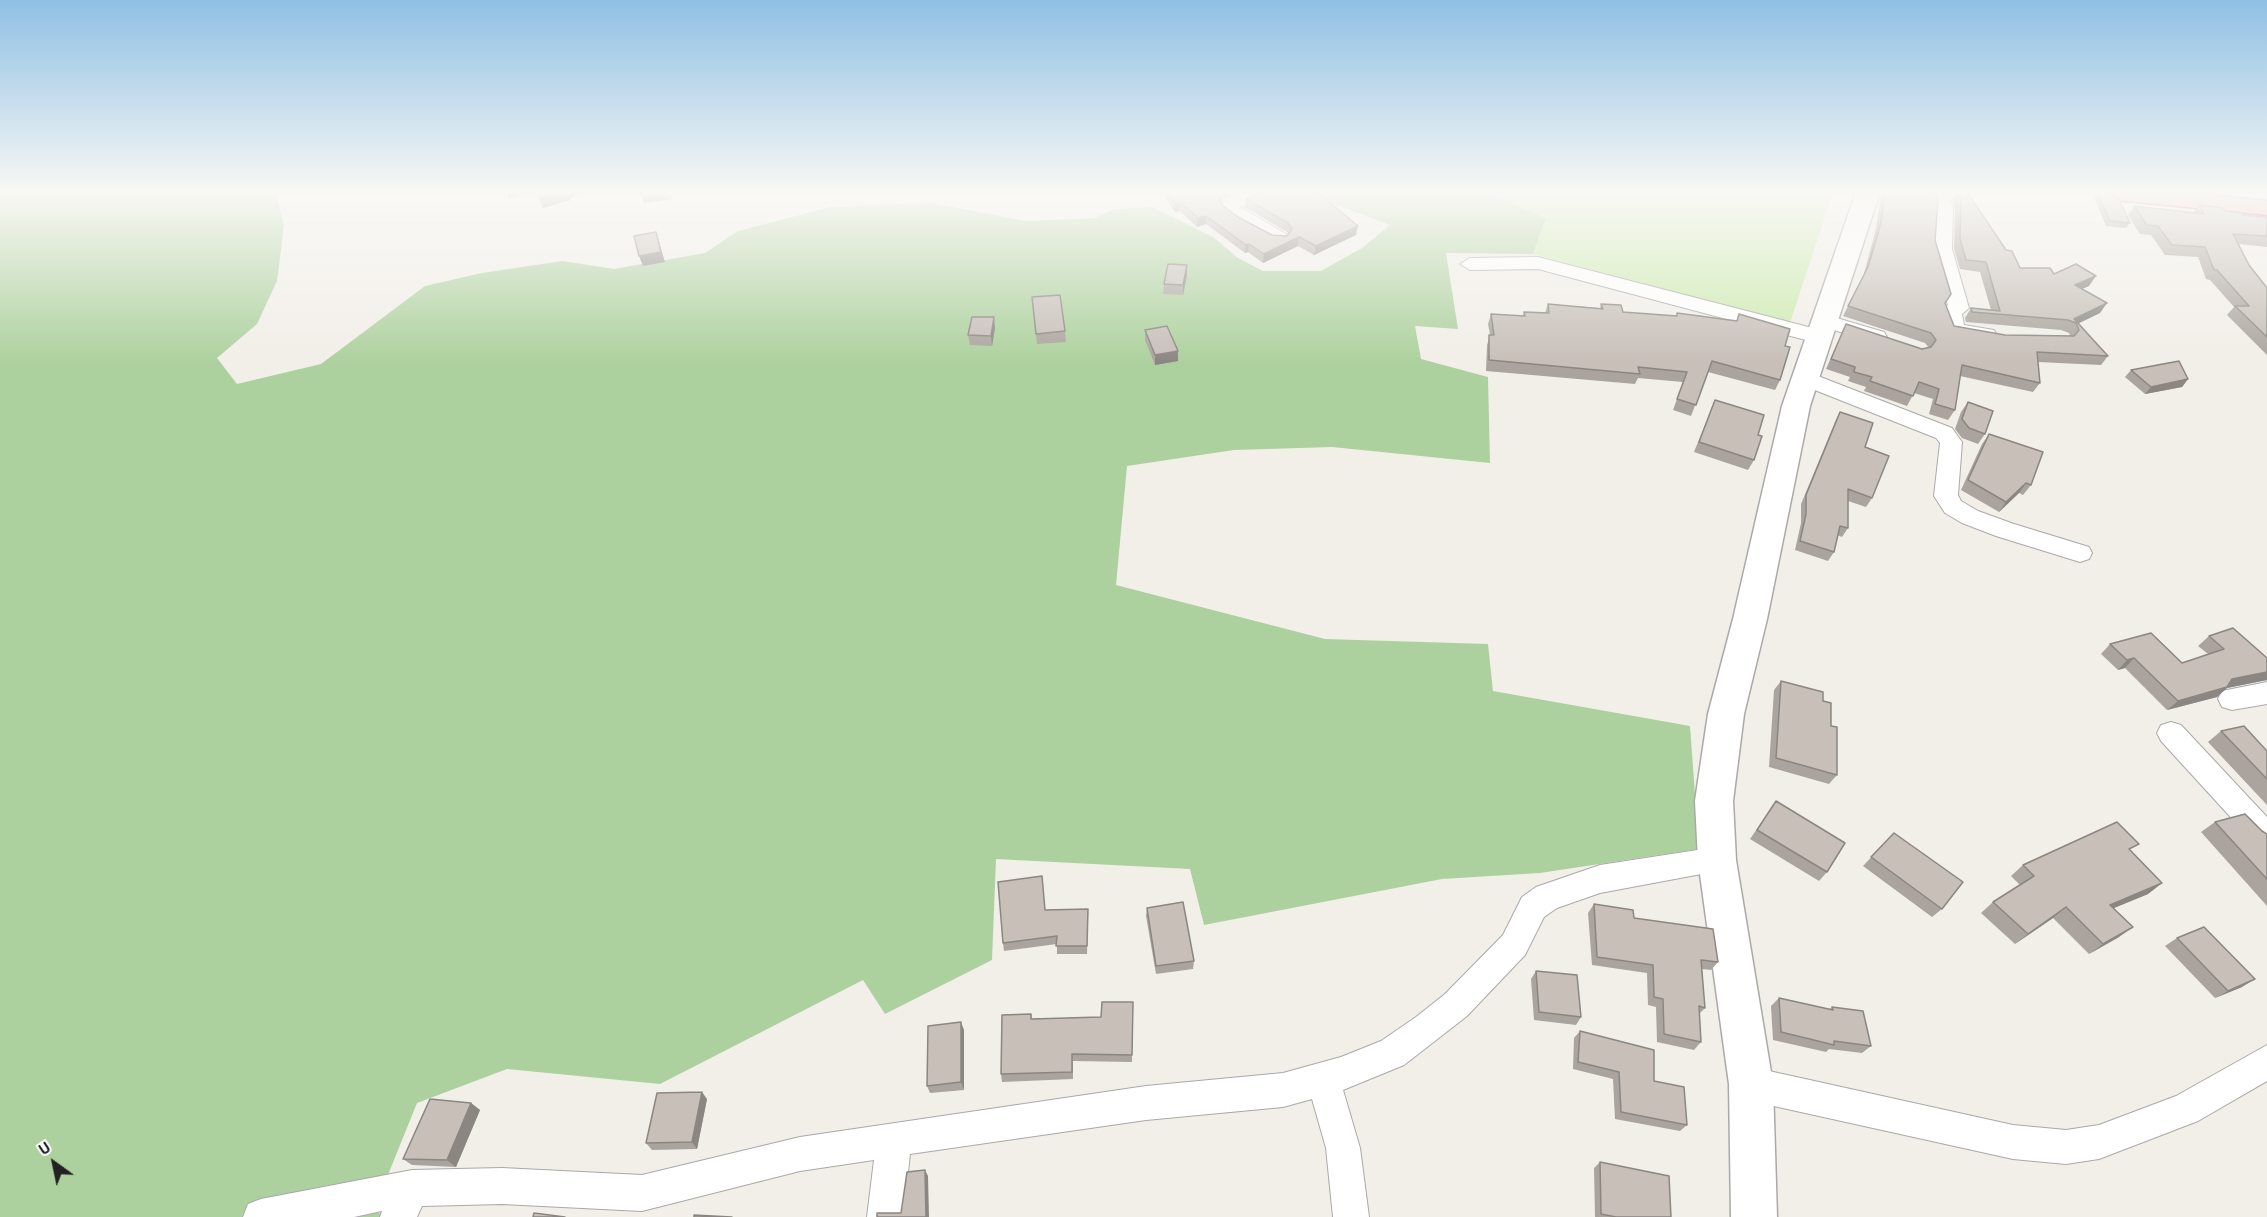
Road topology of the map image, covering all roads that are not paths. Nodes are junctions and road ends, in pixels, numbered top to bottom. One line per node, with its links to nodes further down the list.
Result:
1 (1848, 249): 4 (street)
2 (1942, 249): 5 (street)
3 (1470, 264): 4 (street)
4 (1820, 328): 6 (street); 7 (street)
5 (2009, 337)
6 (1896, 343)
7 (1805, 378): 8 (street); 13 (street)
8 (2080, 553)
9 (2267, 693): 10 (street)
10 (2232, 699)
11 (2171, 733): 12 (street)
12 (2267, 837)
13 (1717, 860): 15 (street); 16 (street)
14 (2267, 1062): 16 (street)
15 (1323, 1079): 17 (street); 21 (street)
16 (1751, 1084): 22 (street)
17 (894, 1139): 18 (street); 20 (street)
18 (405, 1202): 19 (street)
19 (261, 1217)
20 (885, 1217)
21 (1351, 1217)
22 (1754, 1217)

